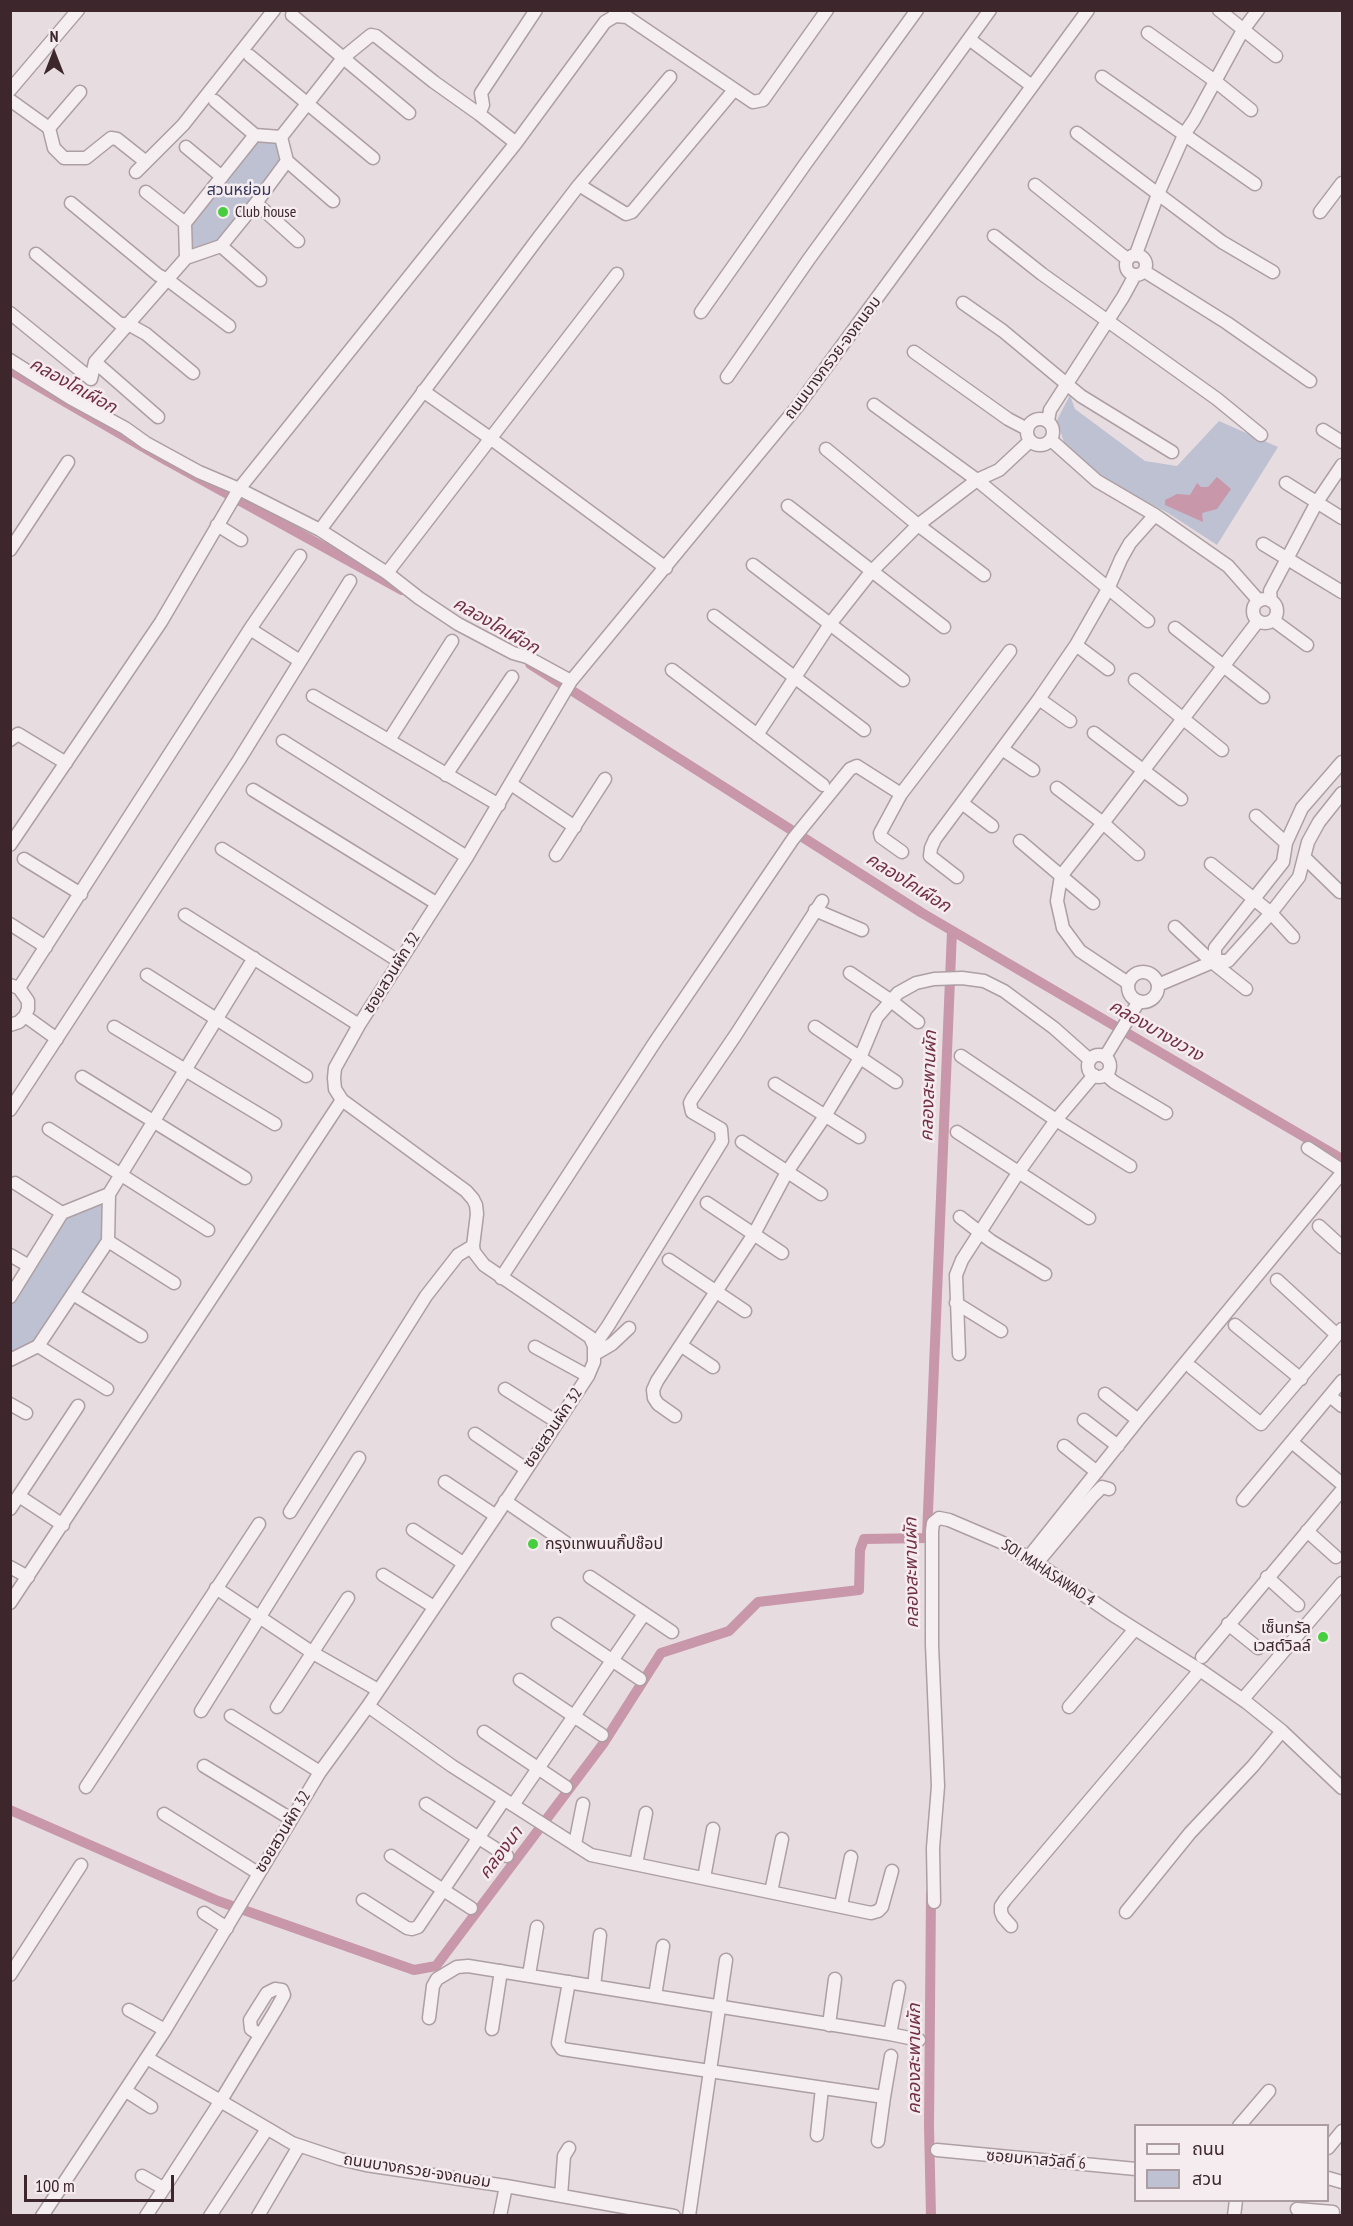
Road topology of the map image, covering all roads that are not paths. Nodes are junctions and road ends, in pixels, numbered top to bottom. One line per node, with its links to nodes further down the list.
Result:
1 (78, 10): 22 (street)
2 (274, 10): 40 (street)
3 (536, 10): 30 (street)
4 (827, 10): 23 (street)
5 (918, 10): 66 (street)
6 (990, 10): 14 (street)
7 (1088, 10): 21 (street, ถนนบางกรวย-จงถนอม)
8 (1219, 10): 12 (street)
9 (1258, 10): 12 (street)
10 (615, 13): 23 (street); 36 (street)
11 (292, 15): 17 (street)
12 (1243, 30): 16 (street); 20 (street)
13 (1148, 33): 20 (street)
14 (969, 39): 21 (street); 75 (street)
15 (250, 56): 27 (street)
16 (1276, 56)
17 (344, 57): 27 (street); 29 (street); 30 (street)
18 (670, 77): 45 (street)
19 (1102, 77): 32 (street)
20 (1215, 81): 28 (street); 32 (street)
21 (1032, 86): 109 (street, ถนนบางกรวย-จงถนอม)
22 (10, 90)
23 (734, 90): 45 (street)
24 (80, 92): 31 (street)
25 (10, 100): 31 (street)
26 (216, 101): 34 (street)
27 (308, 103): 35 (street); 38 (street)
28 (1251, 110)
29 (410, 113)
30 (479, 114): 36 (street)
31 (49, 128): 40 (street)
32 (1185, 133): 44 (street); 48 (street)
33 (1077, 134): 48 (street)
34 (255, 135): 35 (street); 42 (street)
35 (281, 137): 39 (street)
36 (516, 143): 95 (street)
37 (186, 147): 42 (street)
38 (373, 158)
39 (287, 160): 49 (street); 51 (street)
40 (146, 162): 41 (street)
41 (136, 172)
42 (222, 177): 53 (street)
43 (1342, 183): 52 (street)
44 (1255, 184)
45 (579, 185): 78 (street)
46 (1035, 185): 58 (street)
47 (146, 192): 53 (street)
48 (1158, 194): 58 (street); 60 (street)
49 (333, 201)
50 (71, 203): 63 (street)
51 (256, 203): 55 (street); 56 (street)
52 (1320, 212)
53 (185, 223): 59 (street)
54 (994, 236): 68 (street)
55 (298, 241)
56 (221, 246): 59 (street); 64 (street)
57 (36, 254): 69 (street)
58 (1131, 256): 61 (street); 61 (street)
59 (186, 258): 63 (street)
60 (1273, 272)
61 (1139, 273): 68 (street); 76 (street)
62 (617, 274): 85 (street)
63 (168, 280): 69 (street); 70 (street)
64 (260, 280)
65 (963, 303): 77 (street)
66 (701, 312)
67 (10, 313): 73 (street)
68 (1107, 320): 77 (street); 84 (street)
69 (128, 324): 73 (street); 74 (street)
70 (229, 326)
71 (915, 352): 82 (street)
72 (10, 360): 95 (street)
73 (95, 362): 80 (street)
74 (193, 373)
75 (727, 376)
76 (1310, 381)
77 (1066, 385): 81 (street); 90 (street)
78 (423, 391): 85 (street); 102 (street)
79 (874, 405): 93 (street)
80 (158, 417)
81 (1048, 421): 82 (street); 86 (street)
82 (1027, 429): 87 (street)
83 (1323, 430): 88 (street)
84 (1261, 435)
85 (490, 438): 109 (street); 111 (street)
86 (1051, 440): 87 (street); 98 (street)
87 (1030, 441): 93 (street)
88 (1342, 442)
89 (826, 448): 101 (street)
90 (1172, 452)
91 (68, 462): 105 (street)
92 (1342, 465): 96 (street)
93 (977, 480): 101 (street); 114 (street)
94 (1286, 483): 96 (street)
95 (235, 495): 100 (street); 102 (street)
96 (1317, 502): 99 (street); 107 (street)
97 (788, 506): 110 (street)
98 (1155, 515): 114 (street); 116 (street)
99 (1342, 518)
100 (217, 525): 103 (street); 152 (street)
101 (918, 525): 110 (street); 112 (street)
102 (320, 530): 111 (street)
103 (241, 540)
104 (1263, 544): 107 (street)
105 (10, 550)
106 (300, 556): 124 (street)
107 (1288, 559): 115 (street); 116 (street)
108 (753, 565): 121 (street)
109 (666, 568): 137 (street, ถนนบางกรวย-จงถนอม)
110 (872, 572): 121 (street); 122 (street)
111 (387, 573): 137 (street)
112 (984, 575)
113 (350, 580): 129 (street)
114 (1108, 589): 119 (street); 126 (street)
115 (1342, 592)
116 (1265, 601): 118 (street); 120 (street)
117 (714, 616): 134 (street)
118 (1273, 620): 120 (street); 127 (street)
119 (1148, 621)
120 (1258, 621): 130 (street)
121 (830, 624): 134 (street); 135 (street)
122 (944, 627)
123 (1175, 628): 130 (street)
124 (250, 629): 129 (street); 184 (street)
125 (452, 641): 147 (street)
126 (1076, 645): 131 (street); 140 (street)
127 (1307, 645)
128 (1010, 651): 161 (street)
129 (300, 661): 213 (street)
130 (1224, 666): 139 (street); 141 (street)
131 (1108, 669)
132 (672, 670): 145 (street)
133 (512, 677): 155 (street)
134 (795, 677): 143 (street); 145 (street)
135 (903, 680)
136 (1135, 680): 141 (street)
137 (568, 686): 157 (street, ซอยสวนผัก 32)
138 (313, 696): 147 (street)
139 (1263, 697)
140 (1039, 699): 142 (street); 149 (street)
141 (1184, 718): 150 (street); 154 (street)
142 (1070, 721)
143 (864, 730)
144 (1094, 733): 154 (street)
145 (757, 735): 158 (street)
146 (10, 740): 152 (street)
147 (389, 740): 155 (street)
148 (283, 741): 177 (street)
149 (1002, 749): 153 (street); 164 (street)
150 (1222, 750)
151 (1342, 762): 171 (street)
152 (66, 763): 172 (street)
153 (1033, 770)
154 (1143, 771): 163 (street); 167 (street)
155 (446, 775): 165 (street)
156 (605, 779): 169 (street)
157 (511, 784): 165 (street, ซอยสวนผัก 32); 169 (street)
158 (823, 785)
159 (1057, 788): 167 (street)
160 (253, 790): 186 (street)
161 (901, 794): 174 (street); 260 (street)
162 (1342, 794): 178 (street)
163 (1181, 799)
164 (962, 803): 168 (street); 182 (street)
165 (499, 805): 177 (street, ซอยสวนผัก 32)
166 (1256, 816): 171 (street)
167 (1103, 824): 175 (street); 181 (street)
168 (992, 826)
169 (575, 827): 176 (street)
170 (1020, 841): 181 (street)
171 (1286, 843): 185 (street)
172 (10, 845)
173 (222, 849): 196 (street)
174 (902, 852)
175 (1138, 854)
176 (556, 855)
177 (467, 857): 186 (street, ซอยสวนผัก 32)
178 (1305, 858): 183 (street); 188 (street)
179 (24, 859): 184 (street)
180 (1211, 864): 185 (street)
181 (1061, 876): 187 (street); 200 (street)
182 (957, 877)
183 (1340, 892)
184 (81, 894): 194 (street)
185 (1255, 900): 188 (street); 197 (street)
186 (436, 903): 196 (street, ซอยสวนผัก 32)
187 (1093, 903)
188 (1271, 913): 193 (street); 197 (street)
189 (185, 915): 195 (street)
190 (10, 924): 194 (street)
191 (1175, 927): 197 (street)
192 (862, 930): 276 (street, ซอยสวนผัก 32)
193 (1293, 937)
194 (46, 947): 202 (street)
195 (254, 958): 207 (street); 210 (street)
196 (400, 962): 210 (street, ซอยสวนผัก 32)
197 (1213, 962): 201 (street); 203 (street)
198 (850, 973): 204 (street)
199 (147, 975): 207 (street)
200 (1128, 983): 201 (street); 205 (street)
201 (1158, 985): 205 (street)
202 (15, 986): 206 (street)
203 (1246, 989)
204 (890, 1000): 208 (street); 216 (street); 217 (street)
205 (1139, 1001): 215 (street)
206 (25, 1016): 209 (street); 213 (street)
207 (217, 1019): 218 (street); 220 (street)
208 (918, 1022)
209 (10, 1025)
210 (359, 1025): 224 (street, ซอยสวนผัก 32)
211 (114, 1027): 218 (street)
212 (815, 1027): 216 (street)
213 (57, 1039): 225 (street)
214 (961, 1056): 229 (street)
215 (1105, 1057): 217 (street); 219 (street)
216 (860, 1058): 222 (street); 227 (street)
217 (1090, 1060): 219 (street)
218 (185, 1070): 228 (street); 230 (street)
219 (1100, 1075): 226 (street); 229 (street)
220 (306, 1076)
221 (82, 1077): 228 (street)
222 (896, 1082)
223 (775, 1084): 227 (street)
224 (342, 1100): 253 (street); 314 (street)
225 (10, 1110)
226 (1166, 1113)
227 (825, 1116): 233 (street); 237 (street)
228 (154, 1120): 239 (street); 240 (street)
229 (1056, 1120): 236 (street); 238 (street)
230 (275, 1124)
231 (49, 1129): 239 (street)
232 (957, 1131): 238 (street)
233 (859, 1137)
234 (742, 1143): 237 (street)
235 (1308, 1148): 294 (street)
236 (1130, 1166)
237 (787, 1172): 243 (street); 251 (street)
238 (1018, 1173): 247 (street); 250 (street)
239 (121, 1175): 242 (street); 249 (street)
240 (245, 1178)
241 (15, 1183): 245 (street)
242 (109, 1194): 245 (street); 252 (street)
243 (821, 1194)
244 (706, 1203): 251 (street)
245 (62, 1213): 258 (street)
246 (960, 1217): 250 (street)
247 (1089, 1218)
248 (1319, 1226): 254 (street)
249 (208, 1230)
250 (981, 1232): 259 (street); 266 (street)
251 (754, 1234): 255 (street); 263 (street)
252 (108, 1241): 262 (street); 264 (street)
253 (472, 1246): 260 (street); 311 (street)
254 (1342, 1247)
255 (782, 1252)
256 (10, 1255): 258 (street)
257 (669, 1260): 263 (street)
258 (29, 1266): 265 (street)
259 (1045, 1274)
260 (501, 1278): 276 (street)
261 (1276, 1280): 271 (street)
262 (174, 1283)
263 (717, 1292): 267 (street); 274 (street)
264 (73, 1294): 272 (street); 273 (street)
265 (10, 1297)
266 (956, 1303): 270 (street); 277 (street)
267 (745, 1311)
268 (1235, 1325): 282 (street)
269 (629, 1328): 276 (street)
270 (1001, 1331)
271 (1340, 1332): 282 (street)
272 (141, 1336)
273 (38, 1346): 278 (street); 284 (street)
274 (682, 1346): 279 (street); 292 (street)
275 (535, 1347): 281 (street)
276 (594, 1350): 281 (street, ซอยสวนผัก 32)
277 (959, 1354)
278 (10, 1359)
279 (713, 1367)
280 (1192, 1368): 282 (street)
281 (588, 1376): 295 (street, ซอยสวนผัก 32)
282 (1301, 1379)
283 (1342, 1381): 287 (street)
284 (107, 1389)
285 (505, 1389): 295 (street)
286 (1105, 1394): 294 (street)
287 (1330, 1396): 290 (street); 297 (street)
288 (10, 1404): 291 (street)
289 (78, 1406): 307 (street)
290 (1342, 1406)
291 (26, 1413)
292 (675, 1416)
293 (1084, 1420): 299 (street)
294 (1138, 1420): 299 (street)
295 (557, 1422): 301 (street, ซอยสวนผัก 32)
296 (475, 1434): 301 (street)
297 (1293, 1443): 304 (street); 308 (street)
298 (1064, 1446): 302 (street)
299 (1118, 1446): 302 (street)
300 (359, 1458): 333 (street)
301 (526, 1469): 309 (street, ซอยสวนผัก 32)
302 (1097, 1472): 319 (street)
303 (445, 1482): 312 (street)
304 (1342, 1484)
305 (1109, 1490): 319 (street)
306 (1342, 1490): 316 (street)
307 (19, 1496): 310 (street); 314 (street)
308 (1243, 1500)
309 (505, 1501): 312 (street, ซอยสวนผัก 32); 317 (street)
310 (10, 1509)
311 (290, 1512)
312 (496, 1516): 320 (street, ซอยสวนผัก 32)
313 (259, 1524): 327 (street)
314 (63, 1525): 323 (street)
315 (413, 1530): 320 (street)
316 (1307, 1531): 318 (street); 325 (street)
317 (566, 1543)
318 (1336, 1557)
319 (1033, 1561): 336 (street, SOI MAHASAWAD 4); 383 (street, SOI MAHASAWAD 4)
320 (463, 1563): 331 (street, ซอยสวนผัก 32)
321 (10, 1567): 323 (street)
322 (383, 1575): 331 (street)
323 (28, 1577): 329 (street)
324 (590, 1577): 332 (street)
325 (1267, 1577): 330 (street); 335 (street)
326 (1342, 1583): 346 (street)
327 (216, 1588): 333 (street); 359 (street)
328 (348, 1598): 339 (street)
329 (10, 1603)
330 (1298, 1605)
331 (434, 1607): 345 (street, ซอยสวนผัก 32)
332 (644, 1614): 337 (street); 341 (street)
333 (259, 1618): 339 (street); 350 (street)
334 (558, 1624): 341 (street)
335 (1228, 1624): 338 (street); 340 (street)
336 (1135, 1629): 342 (street, SOI MAHASAWAD 4); 349 (street)
337 (672, 1632)
338 (1258, 1648)
339 (313, 1653): 345 (street); 348 (street)
340 (1202, 1657)
341 (612, 1661): 343 (street); 352 (street)
342 (1200, 1670): 346 (street, SOI MAHASAWAD 4); 388 (street)
343 (640, 1679)
344 (520, 1680): 352 (street)
345 (378, 1690): 347 (street, ซอยสวนผัก 32)
346 (1243, 1700): 353 (street, SOI MAHASAWAD 4)
347 (368, 1706): 358 (street, ซอยสวนผัก 32); 362 (street)
348 (277, 1707)
349 (1069, 1707)
350 (201, 1711)
351 (231, 1716): 358 (street)
352 (574, 1716): 355 (street); 357 (street)
353 (1282, 1731): 361 (street, SOI MAHASAWAD 4); 386 (street)
354 (484, 1732): 357 (street)
355 (602, 1735)
356 (204, 1766): 367 (street)
357 (538, 1769): 360 (street); 362 (street)
358 (320, 1772): 367 (street, ซอยสวนผัก 32)
359 (86, 1787)
360 (566, 1787)
361 (1342, 1788)
362 (508, 1803): 369 (street); 371 (street)
363 (426, 1804): 369 (street)
364 (583, 1804): 371 (street)
365 (646, 1813): 375 (street)
366 (164, 1814): 378 (street)
367 (291, 1819): 378 (street, ซอยสวนผัก 32)
368 (713, 1829): 379 (street)
369 (479, 1838): 373 (street); 380 (street)
370 (782, 1839): 381 (street)
371 (574, 1844): 375 (street)
372 (391, 1856): 380 (street)
373 (507, 1856)
374 (851, 1857): 384 (street)
375 (636, 1864): 379 (street)
376 (81, 1865): 395 (street)
377 (892, 1871): 384 (street)
378 (258, 1873): 390 (street, ซอยสวนผัก 32)
379 (704, 1878): 381 (street)
380 (442, 1889): 382 (street); 385 (street)
381 (771, 1892): 384 (street)
382 (363, 1900)
383 (933, 1902)
384 (841, 1905)
385 (471, 1908)
386 (1126, 1912)
387 (204, 1913): 390 (street)
388 (1011, 1926)
389 (537, 1927): 396 (street)
390 (227, 1928): 407 (street, ซอยสวนผัก 32)
391 (600, 1935): 399 (street)
392 (663, 1946): 401 (street)
393 (726, 1960): 402 (street)
394 (501, 1971): 396 (street); 404 (street); 406 (street)
395 (10, 1975)
396 (529, 1975): 398 (street)
397 (835, 1979): 405 (street)
398 (568, 1982): 399 (street); 413 (street)
399 (594, 1986): 401 (street)
400 (899, 1987): 408 (street)
401 (655, 1996): 402 (street)
402 (719, 2005): 405 (street); 413 (street)
403 (129, 2010): 407 (street)
404 (429, 2018)
405 (829, 2025): 408 (street)
406 (492, 2029)
407 (165, 2030): 412 (street, ซอยสวนผัก 32)
408 (890, 2034): 410 (street)
409 (260, 2036): 418 (street)
410 (919, 2040)
411 (891, 2056): 417 (street)
412 (147, 2058): 415 (street, ซอยสวนผัก 32); 418 (street, ถนนบางกรวย-จงถนอม)
413 (710, 2071): 414 (street); 442 (street)
414 (822, 2088): 417 (street); 423 (street)
415 (126, 2091): 419 (street); 436 (street, ซอยสวนผัก 32)
416 (1269, 2091): 420 (street)
417 (884, 2097): 424 (street)
418 (220, 2102): 421 (street, ถนนบางกรวย-จงถนอม); 432 (street)
419 (152, 2107)
420 (1241, 2124)
421 (267, 2129): 425 (street, ถนนบางกรวย-จงถนอม); 438 (street)
422 (1342, 2131): 426 (street)
423 (816, 2135)
424 (878, 2141)
425 (299, 2146): 431 (street, ถนนบางกรวย-จงถนอม); 439 (street)
426 (1329, 2147)
427 (569, 2148): 433 (street)
428 (937, 2150): 429 (street, ซอยมหาสวัสดิ์ 6)
429 (1134, 2169)
430 (142, 2176): 432 (street)
431 (506, 2186): 433 (street, ถนนบางกรวย-จงถนอม); 440 (street)
432 (163, 2188): 437 (street)
433 (561, 2196): 441 (street, ถนนบางกรวย-จงถนอม)
434 (1297, 2208): 435 (street)
435 (1333, 2212)
436 (42, 2216)
437 (146, 2216)
438 (210, 2216)
439 (258, 2216)
440 (500, 2216)
441 (674, 2216)
442 (688, 2216)

